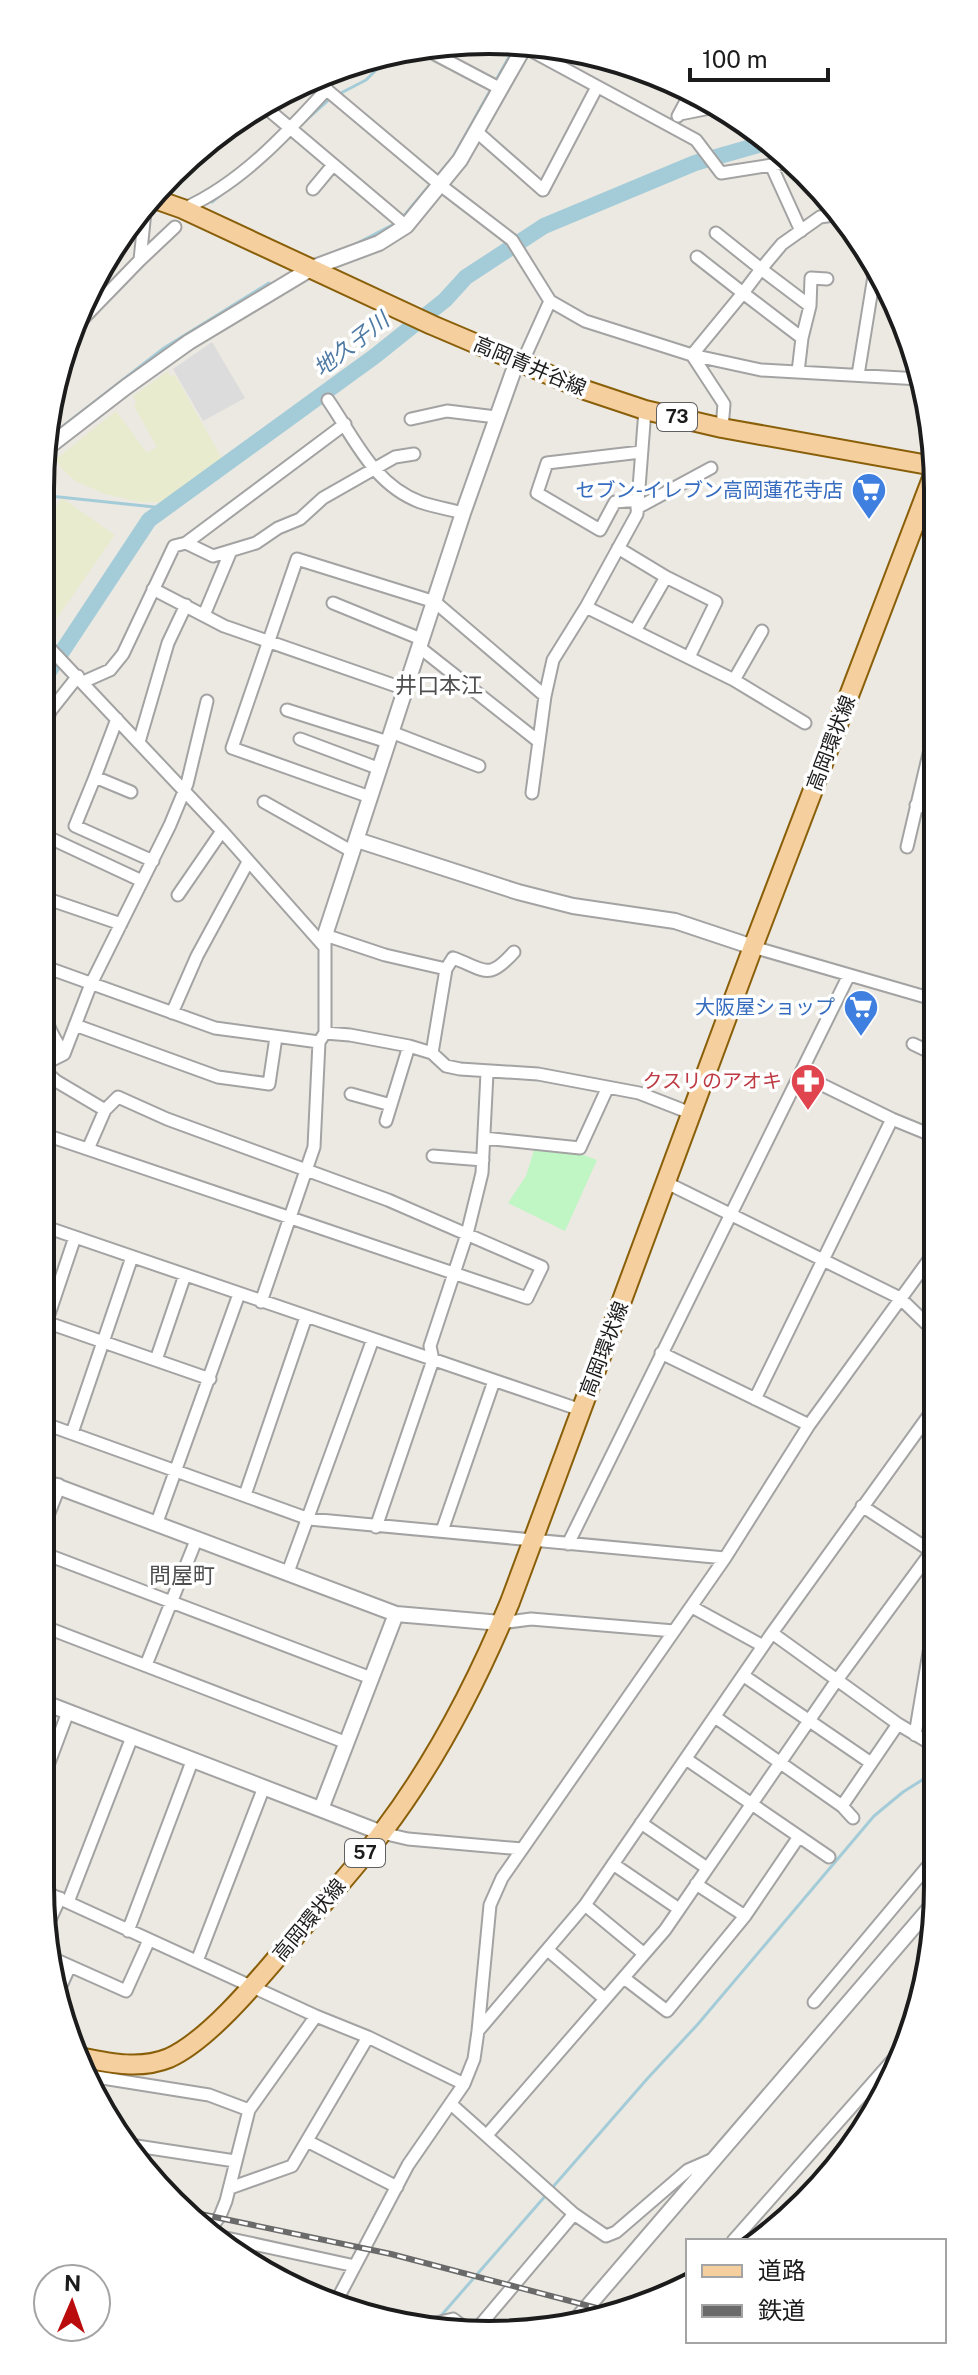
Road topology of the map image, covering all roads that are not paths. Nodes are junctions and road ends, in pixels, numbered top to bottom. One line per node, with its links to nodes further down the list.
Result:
1 (519, 55): 5 (street)
2 (440, 57): 5 (street)
3 (544, 58): 6 (street)
4 (324, 87): 7 (street)
5 (497, 87): 14 (street)
6 (597, 87): 12 (street); 14 (street)
7 (327, 89): 13 (street); 18 (street)
8 (686, 102): 11 (street)
9 (702, 110): 11 (street)
10 (271, 113): 13 (street)
11 (680, 114): 12 (street)
12 (673, 128): 17 (street)
13 (290, 130): 16 (street); 21 (street)
14 (477, 132): 18 (street)
15 (778, 164): 17 (street)
16 (333, 165): 19 (street); 24 (street)
17 (771, 165): 26 (street)
18 (435, 181): 24 (street); 36 (street)
19 (313, 189)
20 (162, 202): 21 (main road, 高岡青井谷線 / 73)
21 (183, 209): 30 (main road, 高岡青井谷線 / 73)
22 (827, 216): 26 (street)
23 (145, 222): 29 (street)
24 (402, 223): 30 (street)
25 (175, 227): 29 (street)
26 (801, 231): 31 (street)
27 (716, 233): 31 (street)
28 (697, 257): 34 (street)
29 (140, 260): 35 (street)
30 (312, 268): 40 (main road, 高岡青井谷線 / 73); 50 (street)
31 (761, 269): 34 (street); 37 (street)
32 (827, 279): 37 (street)
33 (873, 285): 42 (street)
34 (743, 293): 38 (street); 39 (street)
35 (100, 295)
36 (550, 301): 39 (street); 40 (street)
37 (810, 306): 38 (street)
38 (802, 338): 41 (street)
39 (692, 355): 41 (street); 49 (street)
40 (519, 362): 45 (main road, 高岡青井谷線 / 73); 46 (street)
41 (798, 372): 42 (street)
42 (858, 375): 43 (street)
43 (910, 378)
44 (328, 400): 48 (street)
45 (645, 410): 49 (main road, 高岡青井谷線 / 73); 51 (street)
46 (496, 417): 47 (street); 58 (street)
47 (411, 419)
48 (345, 424): 55 (street); 59 (street)
49 (722, 428): 53 (main road, 高岡青井谷線 / 73)
50 (57, 440)
51 (641, 452): 57 (street); 57 (street)
52 (414, 454): 55 (street)
53 (923, 464)
54 (711, 468): 57 (street)
55 (373, 470): 58 (street); 61 (street)
56 (924, 499): 110 (main road, 高岡環状線 / 57)
57 (638, 504): 60 (street)
58 (463, 513): 64 (street)
59 (186, 543): 61 (street); 63 (street)
60 (618, 548): 62 (street); 67 (street)
61 (230, 553): 68 (street)
62 (666, 577): 69 (street); 74 (street)
63 (153, 589): 66 (street); 75 (street)
64 (435, 602): 71 (street); 72 (street); 78 (street)
65 (333, 603): 72 (street)
66 (186, 605): 68 (street); 87 (street)
67 (586, 607): 69 (street); 78 (street)
68 (204, 615): 71 (street)
69 (635, 631): 74 (street)
70 (762, 631): 76 (street)
71 (269, 640): 77 (street); 95 (street)
72 (420, 643): 77 (street); 86 (street)
73 (54, 652): 75 (street)
74 (689, 657): 76 (street)
75 (80, 679): 80 (street); 82 (street)
76 (734, 680): 83 (street)
77 (405, 689): 84 (street)
78 (545, 696): 86 (street)
79 (207, 701): 92 (street)
80 (54, 707)
81 (287, 710): 84 (street)
82 (117, 719): 87 (street); 91 (street)
83 (805, 723)
84 (390, 737): 88 (street); 89 (street)
85 (300, 739): 89 (street)
86 (538, 741): 94 (street)
87 (139, 742): 92 (street)
88 (479, 766)
89 (380, 769): 95 (street)
90 (924, 773): 97 (street)
91 (95, 777): 93 (street); 103 (street)
92 (183, 790): 99 (street); 103 (street)
93 (131, 792)
94 (532, 793)
95 (370, 797): 101 (street)
96 (264, 802): 101 (street)
97 (916, 805): 98 (street); 102 (street)
98 (924, 807)
99 (222, 831): 104 (street); 106 (street)
100 (54, 840): 105 (street)
101 (355, 846): 109 (street); 110 (street)
102 (907, 847)
103 (153, 861): 105 (street)
104 (248, 862): 109 (street); 117 (street)
105 (142, 881): 108 (street)
106 (178, 895)
107 (54, 901): 108 (street)
108 (121, 924): 115 (street)
109 (324, 940): 112 (street); 121 (street)
110 (753, 947): 114 (street); 135 (main road, 高岡環状線 / 57)
111 (514, 952): 112 (street)
112 (446, 969): 125 (street)
113 (54, 971): 115 (street)
114 (849, 975): 116 (street); 129 (street)
115 (91, 984): 117 (street); 118 (street)
116 (924, 997)
117 (172, 1013): 120 (street)
118 (75, 1025): 120 (street); 126 (street)
119 (54, 1037): 126 (street)
120 (276, 1037): 121 (street)
121 (322, 1037): 123 (street); 144 (street)
122 (913, 1044): 124 (street)
123 (409, 1046): 125 (street); 133 (street)
124 (924, 1049)
125 (432, 1053): 128 (street)
126 (64, 1054): 127 (street)
127 (54, 1059)
128 (487, 1073): 131 (street); 140 (street)
129 (800, 1074): 136 (street); 146 (street)
130 (54, 1079): 134 (street)
131 (607, 1089): 135 (street); 140 (street)
132 (351, 1094): 133 (street)
133 (391, 1105): 137 (street)
134 (105, 1110): 141 (street); 144 (street)
135 (693, 1114): 145 (main road, 高岡環状線 / 57)
136 (892, 1119): 138 (street); 152 (street)
137 (386, 1121)
138 (924, 1132)
139 (54, 1138): 141 (street)
140 (484, 1138): 143 (street)
141 (88, 1149): 147 (street)
142 (433, 1156): 143 (street)
143 (483, 1160): 149 (street)
144 (306, 1169): 147 (street); 149 (street)
145 (667, 1183): 146 (street); 171 (main road, 高岡環状線 / 57)
146 (731, 1214): 152 (street); 165 (street)
147 (289, 1218): 154 (street); 159 (street)
148 (54, 1230): 150 (street)
149 (467, 1234): 154 (street); 154 (street)
150 (75, 1237): 151 (street); 156 (street)
151 (132, 1257): 155 (street); 164 (street)
152 (821, 1261): 158 (street); 170 (street)
153 (924, 1266): 158 (street)
154 (452, 1274): 167 (street)
155 (185, 1275): 157 (street); 166 (street)
156 (54, 1292)
157 (239, 1294): 159 (street); 168 (street)
158 (900, 1298): 161 (street); 173 (street)
159 (261, 1302): 160 (street)
160 (306, 1317): 163 (street); 179 (street)
161 (924, 1321)
162 (54, 1325): 164 (street)
163 (373, 1339): 167 (street); 182 (street)
164 (103, 1342): 166 (street); 175 (street)
165 (661, 1353): 170 (street); 189 (street)
166 (156, 1360): 168 (street)
167 (433, 1360): 169 (street); 184 (street)
168 (210, 1379): 176 (street)
169 (494, 1381): 171 (street); 185 (street)
170 (755, 1399): 173 (street)
171 (581, 1410): 187 (main road, 高岡環状線 / 57)
172 (924, 1422): 181 (street)
173 (809, 1425): 191 (street)
174 (54, 1427): 175 (street)
175 (72, 1433): 176 (street)
176 (178, 1470): 179 (street); 183 (street)
177 (54, 1485): 178 (street)
178 (58, 1486): 180 (street); 183 (street)
179 (245, 1495): 182 (street)
180 (54, 1496)
181 (862, 1506): 188 (street); 200 (street)
182 (309, 1519): 184 (street); 193 (street)
183 (157, 1522): 186 (street)
184 (376, 1527): 185 (street)
185 (442, 1531): 187 (street)
186 (197, 1538): 193 (street); 194 (street)
187 (532, 1541): 189 (street); 197 (main road, 高岡環状線 / 57)
188 (924, 1543)
189 (568, 1544): 191 (street)
190 (54, 1557): 194 (street)
191 (725, 1558): 195 (street)
192 (924, 1565): 205 (street)
193 (288, 1572): 196 (street)
194 (171, 1602): 202 (street); 204 (street)
195 (692, 1607): 199 (street); 201 (street)
196 (396, 1614): 197 (street); 204 (street)
197 (501, 1623): 199 (street); 227 (main road, 高岡環状線 / 57)
198 (54, 1630): 202 (street)
199 (674, 1631): 229 (street)
200 (772, 1633): 201 (street); 205 (street)
201 (763, 1646): 203 (street)
202 (146, 1665): 215 (street)
203 (744, 1676): 209 (street); 210 (street)
204 (371, 1678): 215 (street)
205 (837, 1680): 210 (street); 211 (street)
206 (924, 1682): 212 (street)
207 (54, 1706): 208 (street)
208 (68, 1712): 213 (street); 216 (street)
209 (715, 1717): 218 (street); 219 (street)
210 (809, 1722): 219 (street); 220 (street)
211 (898, 1724): 212 (street); 220 (street)
212 (915, 1735): 214 (street)
213 (132, 1737): 217 (street); 236 (street)
214 (924, 1740)
215 (347, 1743): 224 (street)
216 (54, 1750)
217 (193, 1759): 221 (street); 242 (street)
218 (686, 1759): 222 (street); 226 (street)
219 (779, 1763): 222 (street); 223 (street)
220 (871, 1763): 223 (street)
221 (264, 1787): 224 (street); 246 (street)
222 (750, 1805): 228 (street); 232 (street)
223 (842, 1806): 225 (street)
224 (321, 1809): 227 (street)
225 (853, 1818)
226 (641, 1823): 231 (street); 232 (street)
227 (382, 1833): 229 (street); 251 (main road, 高岡環状線 / 57)
228 (798, 1838): 230 (street); 240 (street)
229 (522, 1849): 255 (street)
230 (829, 1857)
231 (613, 1864): 237 (street); 238 (street)
232 (707, 1868): 234 (street)
233 (924, 1871): 253 (street)
234 (696, 1884): 238 (street); 240 (street)
235 (54, 1896): 236 (street)
236 (64, 1900): 239 (street); 242 (street)
237 (585, 1905): 244 (street); 245 (street)
238 (679, 1909): 245 (street)
239 (55, 1914)
240 (745, 1916): 249 (street)
241 (923, 1916): 266 (street)
242 (128, 1931): 243 (street)
243 (149, 1940): 246 (street); 248 (street)
244 (549, 1951): 252 (street); 255 (street)
245 (643, 1953): 249 (street)
246 (197, 1961): 251 (street)
247 (61, 1962): 248 (street)
248 (70, 1966): 250 (street)
249 (624, 1978): 252 (street)
250 (64, 1979)
251 (253, 1986): 254 (street); 257 (main road, 高岡環状線 / 57)
252 (605, 1999): 263 (street)
253 (814, 2002)
254 (316, 2016): 256 (street); 262 (street)
255 (478, 2031): 260 (street)
256 (368, 2037): 260 (street); 264 (street)
257 (90, 2059)
258 (881, 2073): 272 (street)
259 (99, 2077): 262 (street)
260 (464, 2084): 261 (street)
261 (451, 2104): 263 (street); 268 (street)
262 (249, 2110): 267 (street)
263 (487, 2135): 270 (street)
264 (307, 2141): 268 (street); 269 (street)
265 (141, 2147): 267 (street)
266 (714, 2158): 270 (street); 276 (street)
267 (235, 2161): 269 (street)
268 (397, 2187): 274 (street)
269 (230, 2188): 271 (street)
270 (574, 2214): 277 (street)
271 (214, 2223)
272 (735, 2239)
273 (236, 2240): 274 (street)
274 (355, 2266): 275 (street)
275 (340, 2295)
276 (584, 2310)
277 (484, 2321)

